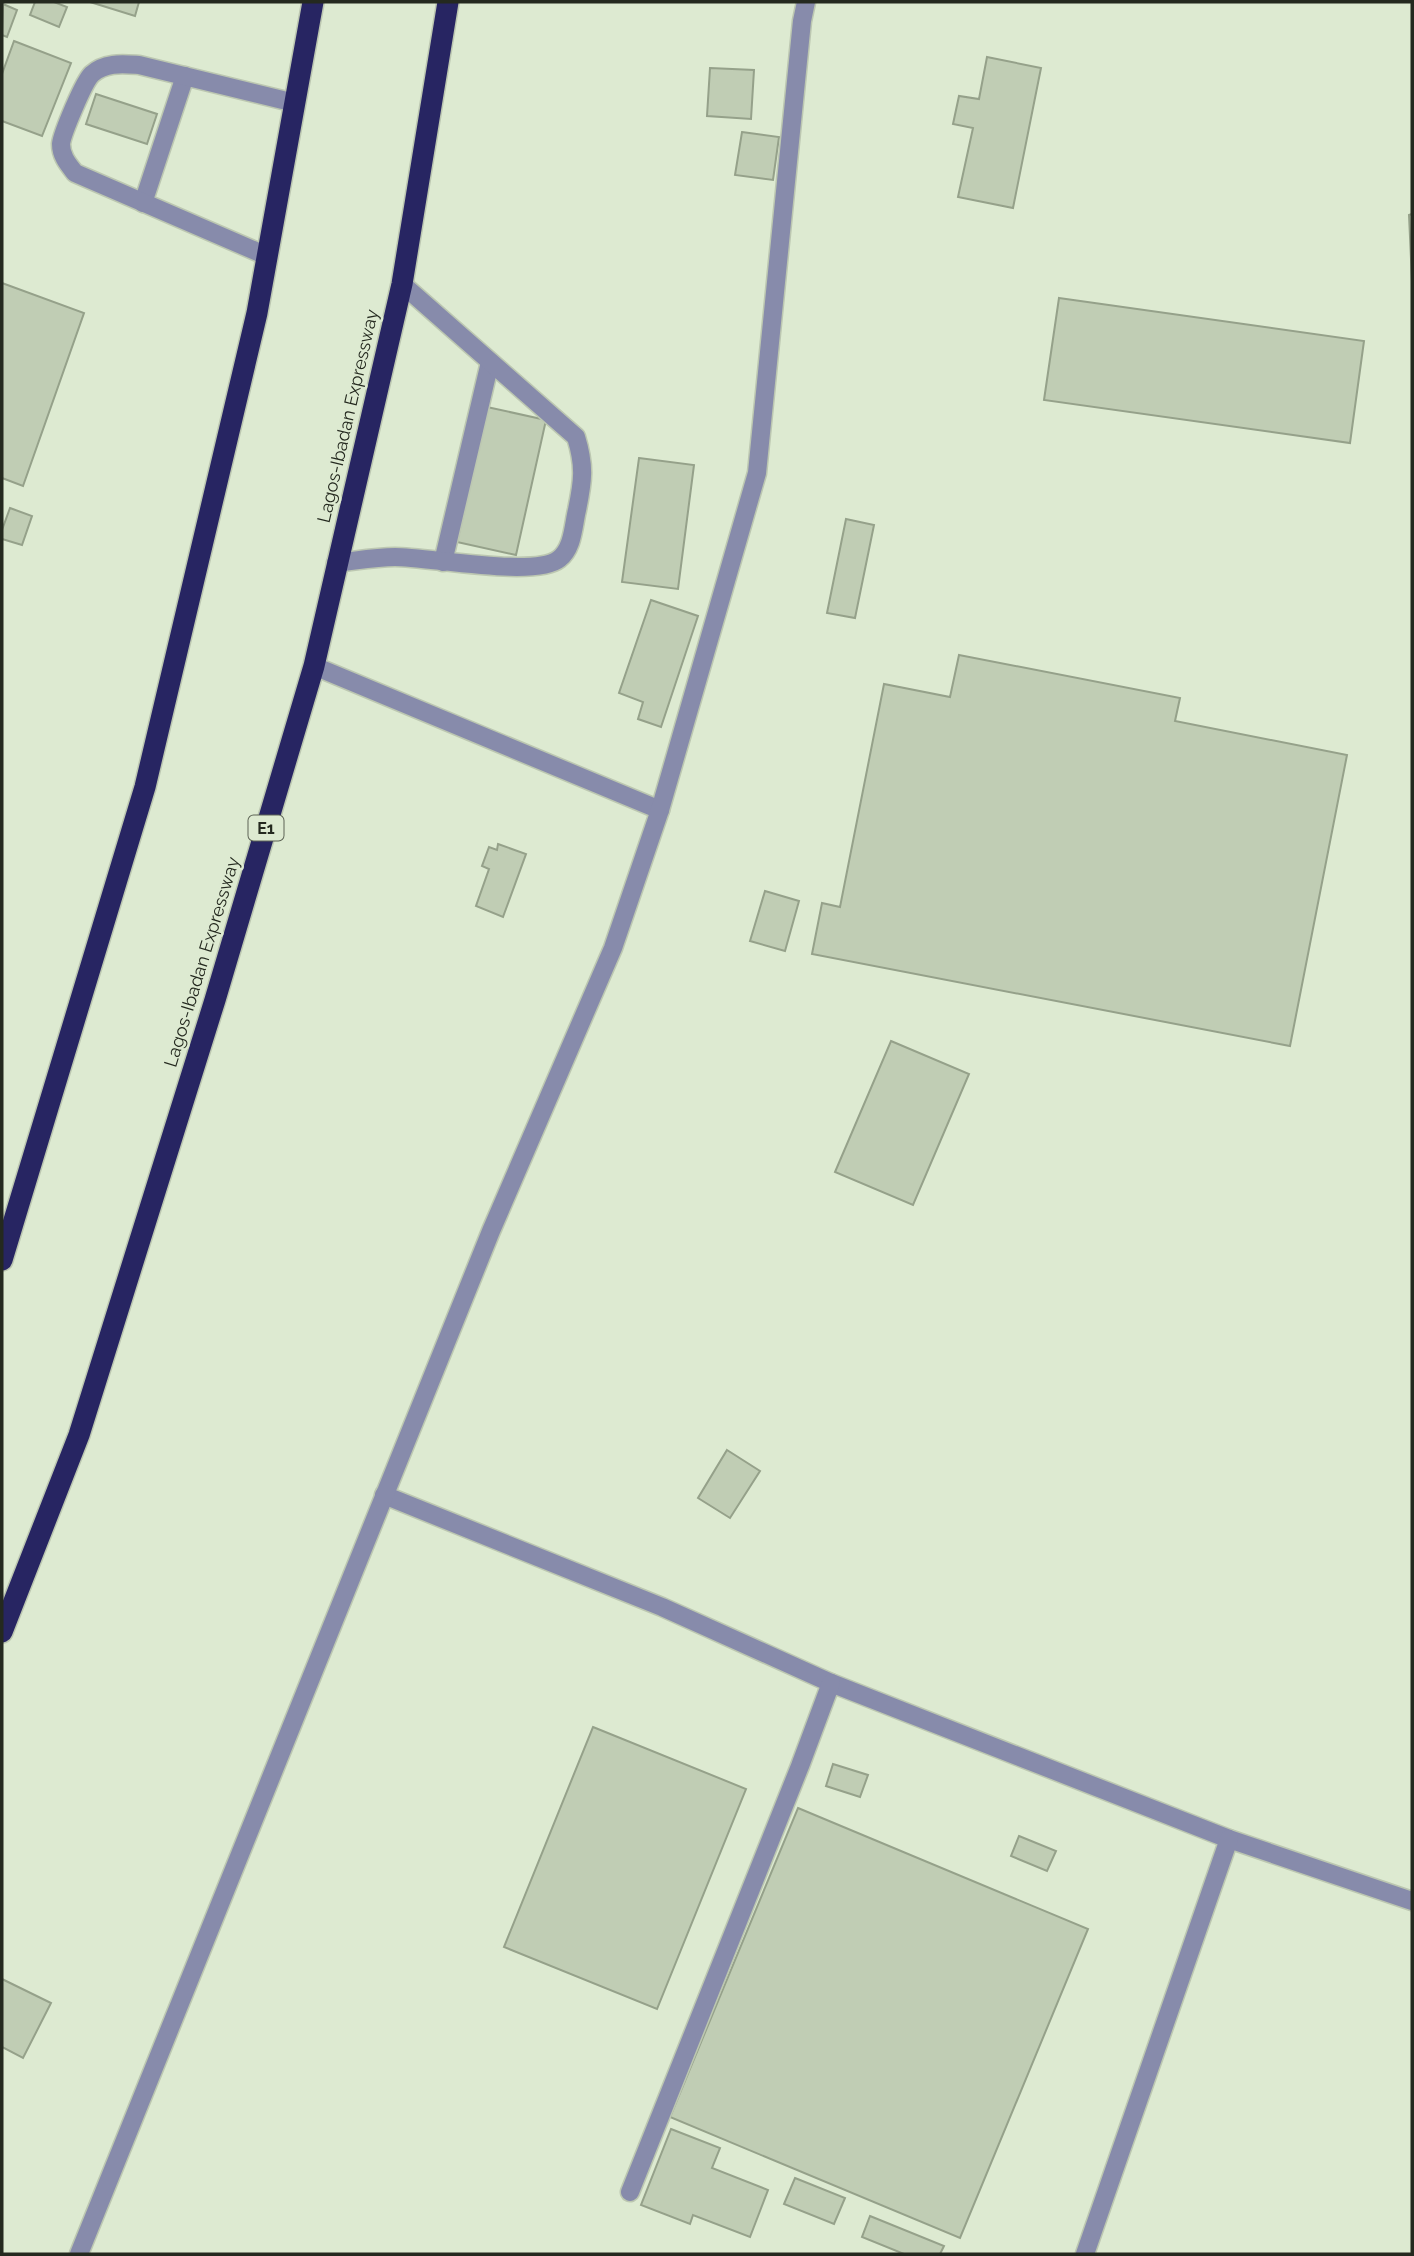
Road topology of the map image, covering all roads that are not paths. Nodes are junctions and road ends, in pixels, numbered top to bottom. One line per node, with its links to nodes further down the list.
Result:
1 (313, 2): 5 (highway)
2 (448, 2): 8 (highway, Lagos-Ibadan Expressway / E1)
3 (806, 2): 13 (street)
4 (185, 76): 5 (street); 6 (street); 6 (street)
5 (295, 103): 7 (highway)
6 (143, 203): 7 (street)
7 (267, 256): 14 (highway)
8 (402, 284): 9 (street); 11 (highway, Lagos-Ibadan Expressway / E1)
9 (490, 362): 10 (street); 10 (street)
10 (443, 562): 11 (street)
11 (336, 563): 12 (highway, Lagos-Ibadan Expressway / E1)
12 (314, 666): 13 (street); 16 (highway, Lagos-Ibadan Expressway / E1)
13 (660, 810): 15 (street)
14 (2, 1260)
15 (384, 1495): 17 (street); 21 (street)
16 (2, 1632)
17 (831, 1683): 18 (street); 20 (street)
18 (1229, 1839): 19 (street); 22 (street)
19 (1412, 1901)
20 (630, 2192)
21 (79, 2254)
22 (1085, 2254)

